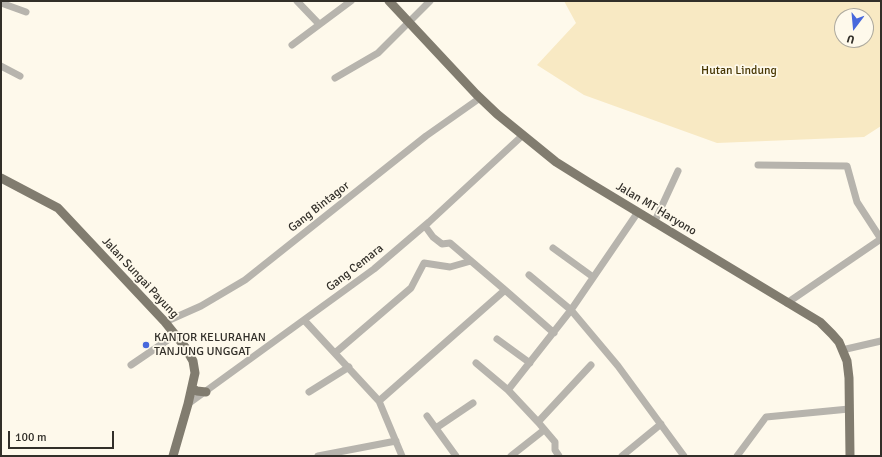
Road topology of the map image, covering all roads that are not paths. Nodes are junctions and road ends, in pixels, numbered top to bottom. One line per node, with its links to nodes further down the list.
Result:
1 (298, 1): 8 (street)
2 (351, 1): 8 (street)
3 (389, 1): 7 (main road, Jalan MT Haryono)
4 (430, 1): 7 (street)
5 (1, 3): 6 (street)
6 (26, 12)
7 (409, 23): 12 (street); 13 (main road, Jalan MT Haryono)
8 (319, 24): 9 (street)
9 (292, 45)
10 (1, 66): 11 (street)
11 (20, 76)
12 (335, 78)
13 (480, 98): 14 (main road, Jalan MT Haryono); 30 (street, Gang Bintagor)
14 (523, 135): 18 (main road, Jalan MT Haryono); 20 (street, Gang Cemara)
15 (758, 166): 21 (street)
16 (678, 171): 19 (street)
17 (1, 178): 30 (main road, Jalan Sungai Payung)
18 (638, 212): 19 (main road, Jalan MT Haryono); 25 (street)
19 (654, 223): 27 (main road, Jalan MT Haryono)
20 (425, 226): 23 (street); 29 (street, Gang Cemara)
21 (881, 239): 27 (street)
22 (554, 248): 25 (street)
23 (471, 261): 26 (street); 36 (street)
24 (530, 274): 28 (street)
25 (594, 277): 28 (street)
26 (505, 290): 31 (street); 46 (street)
27 (787, 303): 35 (main road, Jalan MT Haryono)
28 (571, 310): 31 (street); 52 (street)
29 (304, 320): 36 (street); 44 (street, Gang Cemara)
30 (165, 322): 32 (main road, Jalan Sungai Payung)
31 (554, 333): 38 (street)
32 (175, 335): 40 (street); 42 (main road, Jalan Sungai Payung)
33 (497, 339): 38 (street)
34 (881, 341): 35 (street)
35 (842, 350): 49 (main road, Jalan MT Haryono)
36 (335, 353): 41 (street)
37 (476, 363): 43 (street)
38 (530, 363): 43 (street)
39 (591, 365): 51 (street)
40 (131, 366)
41 (349, 367): 45 (street); 46 (street)
42 (192, 388): 44 (main road); 48 (main road, Jalan Sungai Payung)
43 (508, 390): 51 (street)
44 (206, 392): 48 (street, Gang Cemara)
45 (309, 392)
46 (379, 401): 55 (street)
47 (473, 403): 53 (street)
48 (188, 404): 56 (main road, Jalan Sungai Payung)
49 (849, 409): 64 (street); 65 (main road, Jalan MT Haryono)
50 (427, 416): 53 (street)
51 (538, 422): 54 (street)
52 (661, 424): 62 (street); 63 (street)
53 (436, 428): 59 (street)
54 (544, 430): 60 (street); 61 (street)
55 (396, 441): 57 (street); 58 (street)
56 (173, 456)
57 (318, 456)
58 (402, 456)
59 (456, 456)
60 (511, 456)
61 (559, 456)
62 (622, 456)
63 (684, 456)
64 (737, 456)
65 (850, 456)

